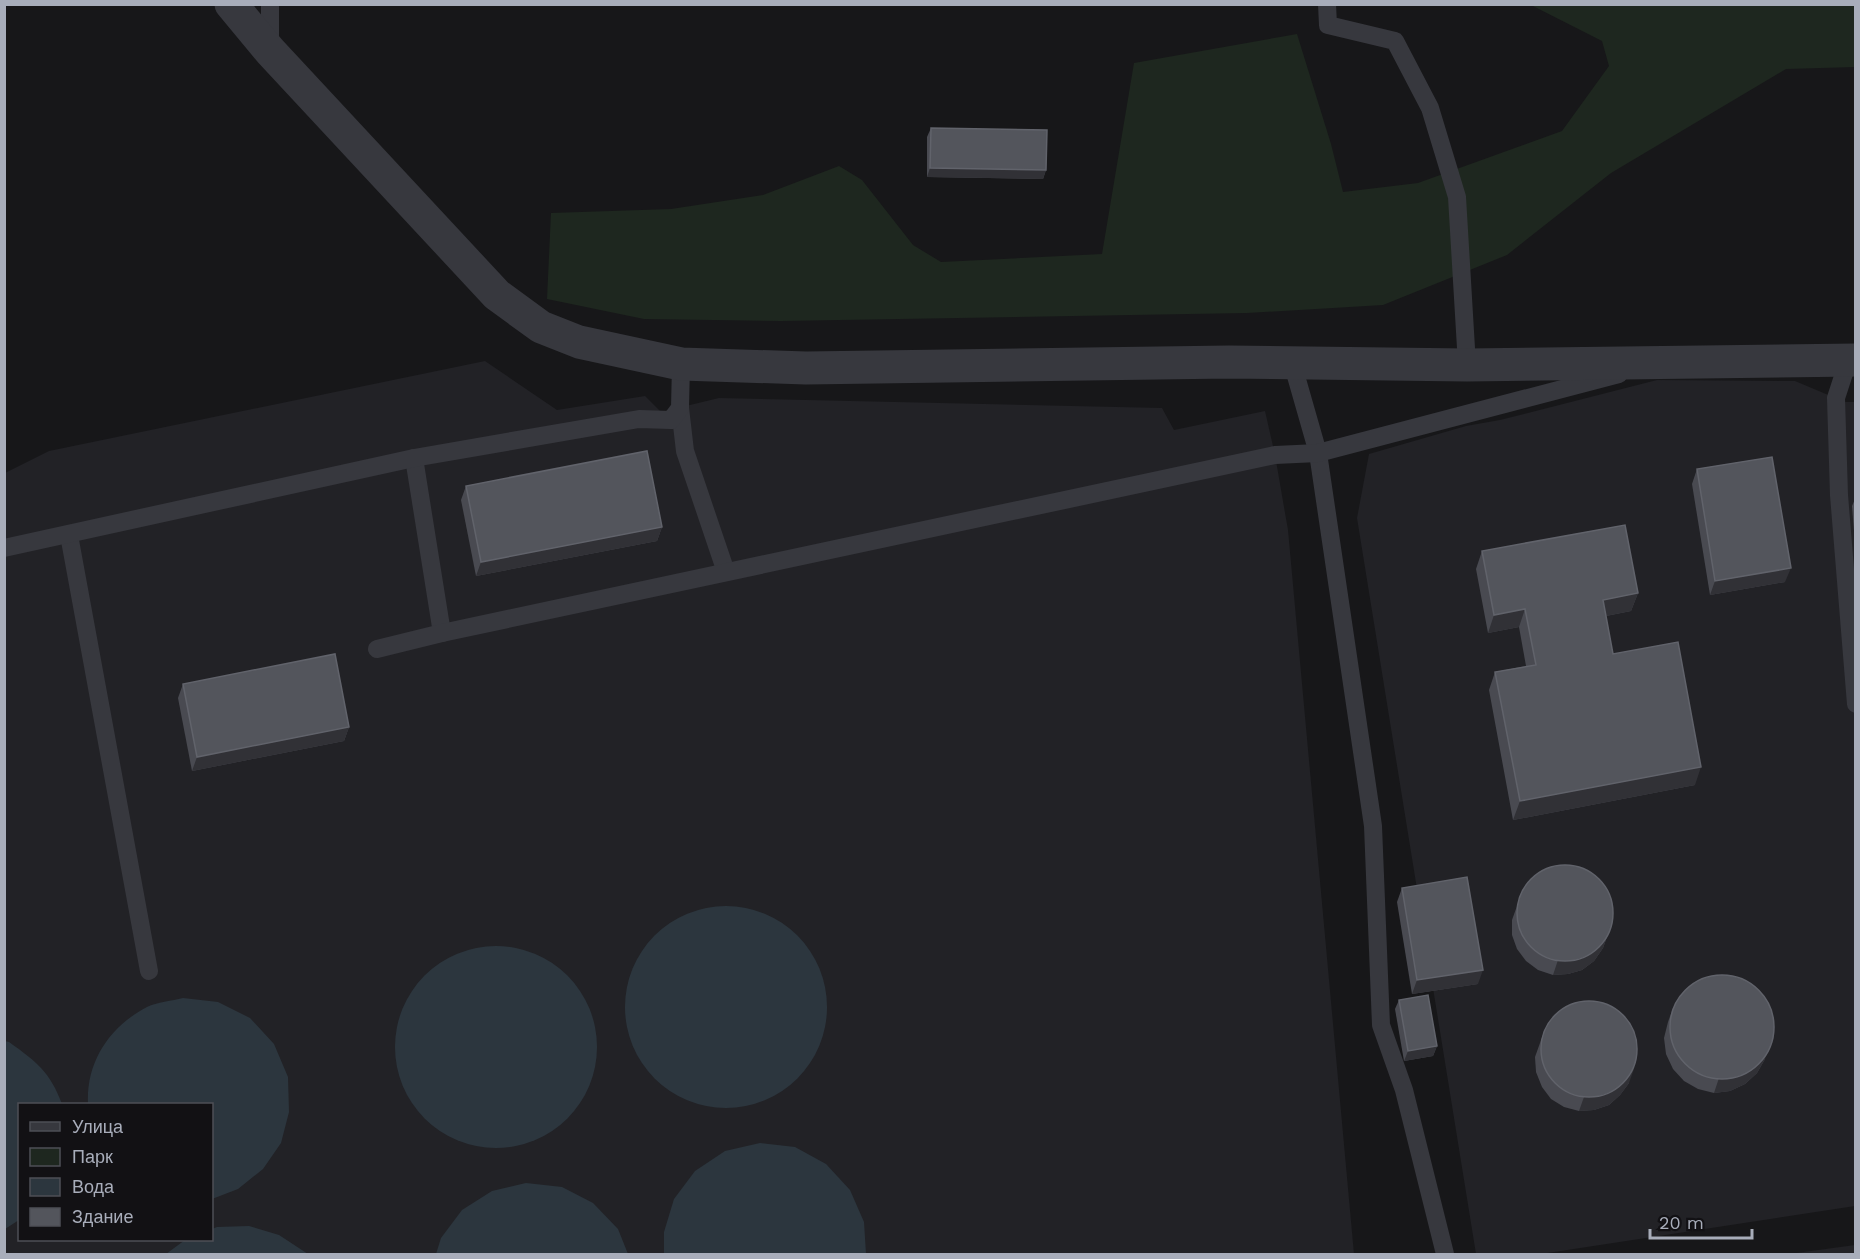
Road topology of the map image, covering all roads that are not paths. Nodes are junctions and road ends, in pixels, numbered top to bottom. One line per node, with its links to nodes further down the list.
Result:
1 (231, 4): 4 (street)
2 (270, 4): 4 (lane)
3 (1327, 4): 9 (lane)
4 (270, 51): 8 (street)
5 (1852, 360): 7 (street); 18 (lane)
6 (1292, 362): 8 (street); 9 (street); 11 (lane)
7 (1663, 362): 9 (street); 11 (lane)
8 (681, 364): 10 (lane)
9 (1467, 364)
10 (680, 408): 12 (lane); 15 (lane)
11 (1318, 453): 15 (lane); 20 (lane)
12 (414, 458): 13 (lane); 16 (lane)
13 (69, 535): 14 (lane); 19 (lane)
14 (4, 548)
15 (726, 572): 16 (lane)
16 (442, 633): 17 (lane)
17 (377, 649)
18 (1856, 704)
19 (149, 971)
20 (1445, 1254)

